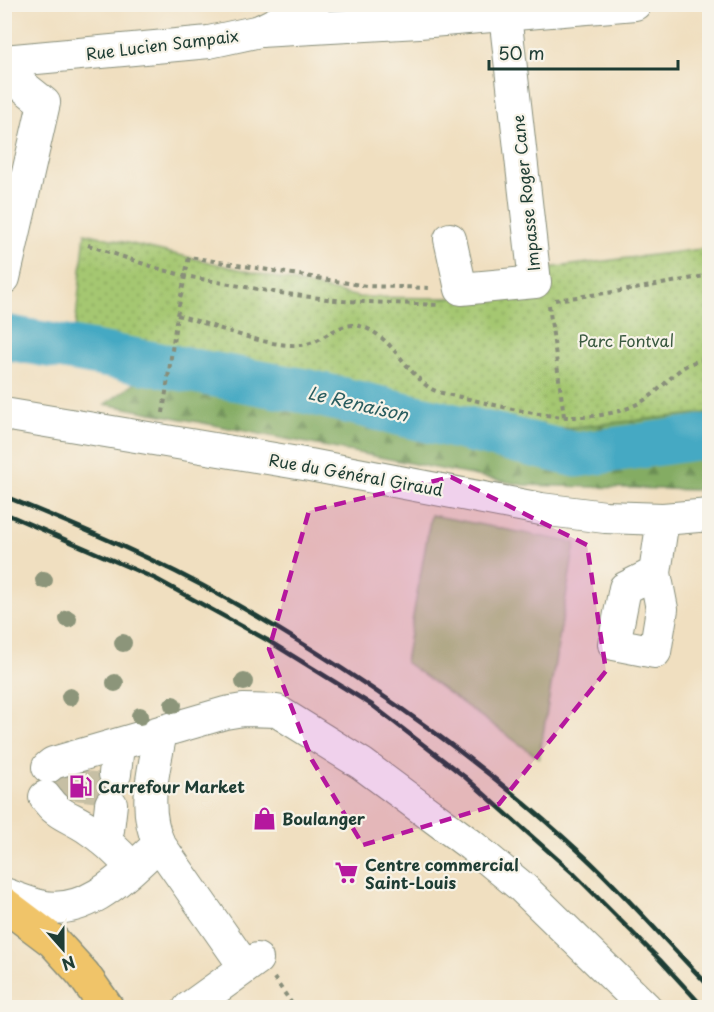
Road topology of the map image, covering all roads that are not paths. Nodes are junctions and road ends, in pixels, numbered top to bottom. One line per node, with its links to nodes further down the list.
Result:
1 (314, 4): 4 (street, Rue Lucien Sampaix)
2 (635, 4): 3 (street)
3 (505, 15): 4 (street); 7 (street, Impasse Roger Cane)
4 (260, 31): 5 (street, Rue Lucien Sampaix)
5 (4, 61)
6 (4, 71): 8 (street)
7 (450, 239)
8 (4, 278)
9 (4, 414): 11 (street, Rue du Général Giraud)
10 (710, 515): 11 (street, Rue du Général Giraud)
11 (663, 519): 12 (street)
12 (655, 573)
13 (161, 732): 14 (street); 15 (street); 20 (street)
14 (84, 783): 15 (street); 15 (street)
15 (145, 857): 16 (street); 19 (street)
16 (4, 894)
17 (4, 904): 18 (main road)
18 (107, 1008)
19 (189, 1008)
20 (646, 1008)

